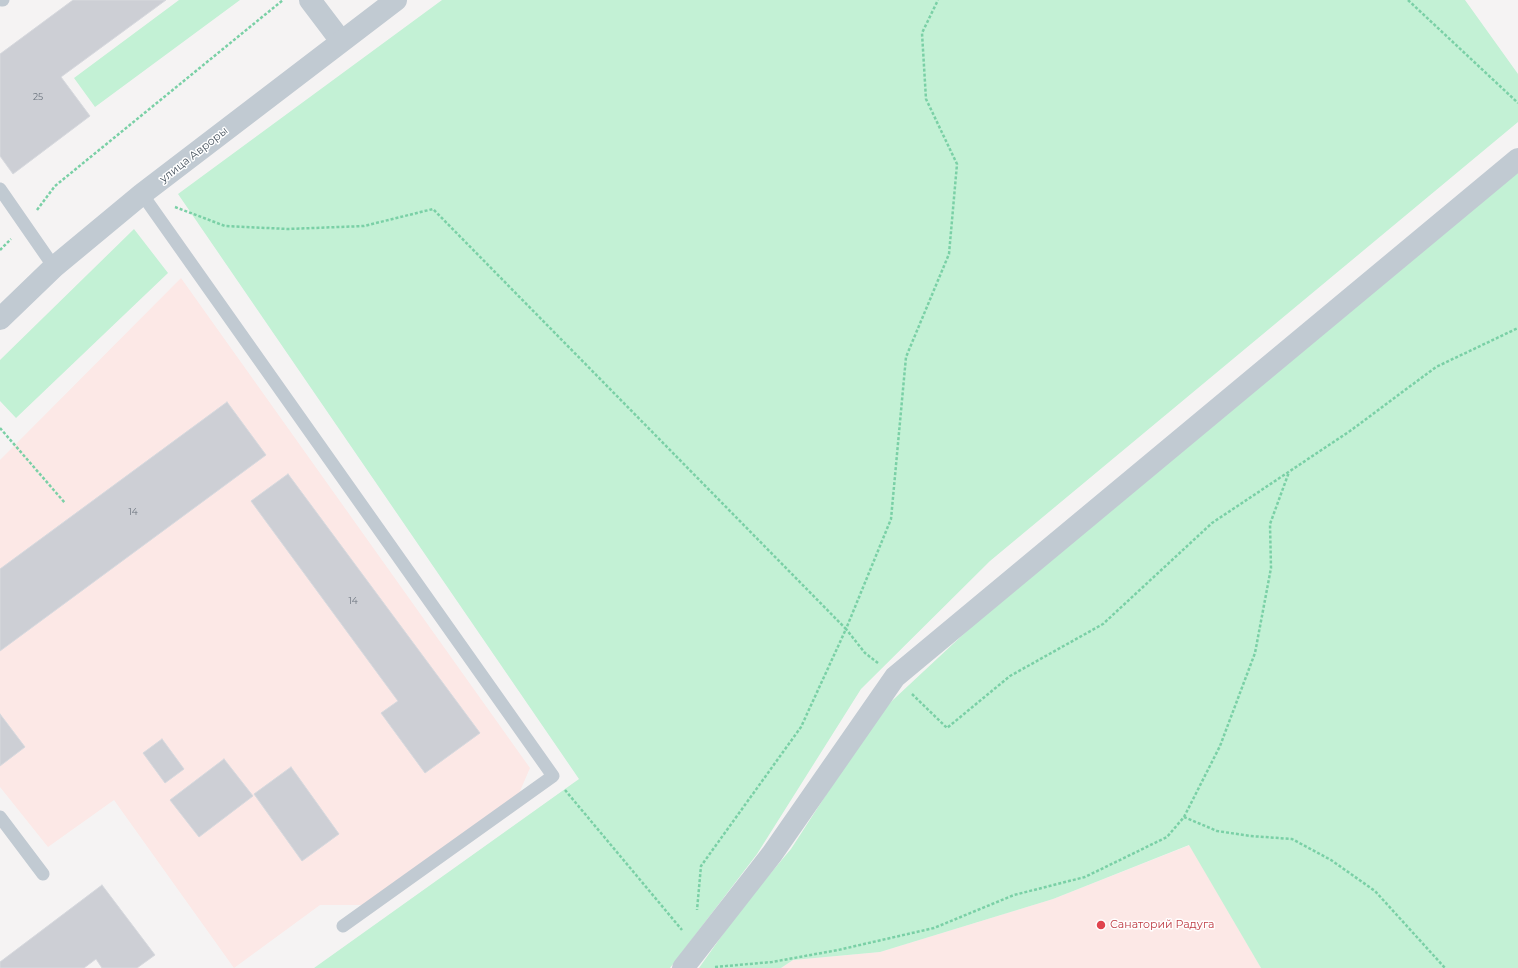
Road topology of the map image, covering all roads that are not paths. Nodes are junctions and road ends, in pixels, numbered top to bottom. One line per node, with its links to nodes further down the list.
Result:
1 (310, 0): 3 (street)
2 (396, 0): 3 (street, улица Авроры)
3 (341, 41): 6 (street, улица Авроры)
4 (1518, 159): 12 (street)
5 (0, 189): 7 (lane)
6 (142, 194): 7 (street, улица Авроры); 11 (lane)
7 (54, 267): 8 (street, улица Авроры)
8 (0, 319)
9 (0, 817): 10 (lane)
10 (43, 874)
11 (343, 926)
12 (683, 968)

